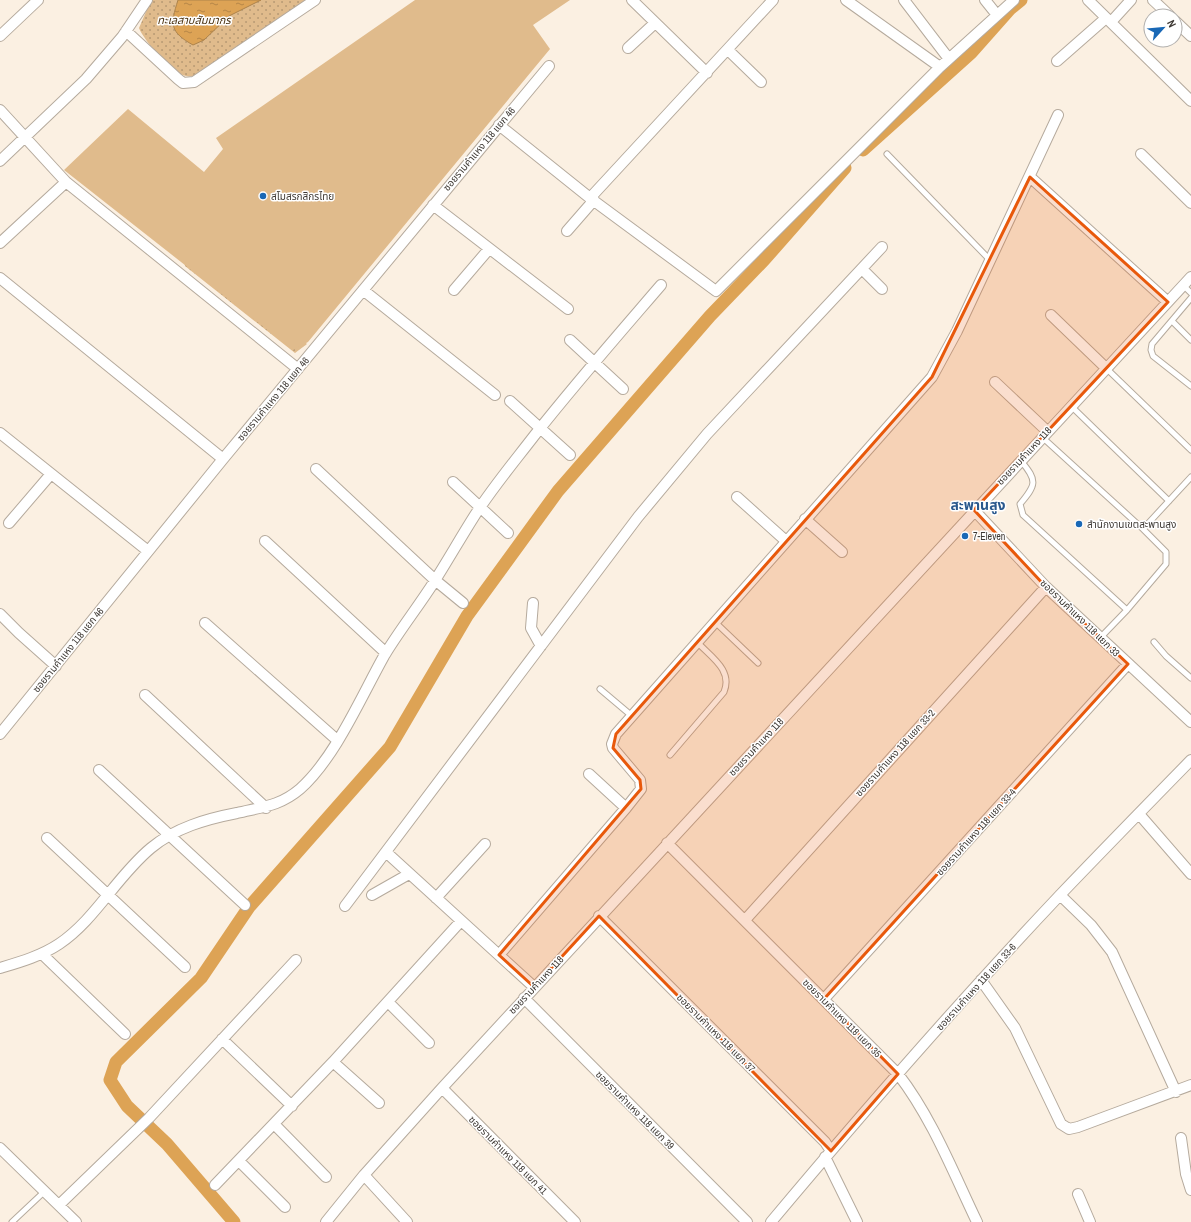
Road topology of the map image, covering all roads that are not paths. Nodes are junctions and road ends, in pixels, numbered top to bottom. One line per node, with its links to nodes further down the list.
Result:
1 (38, 0): 19 (street)
2 (147, 0): 18 (street)
3 (315, 0): 18 (street)
4 (632, 0): 16 (street)
5 (773, 0): 22 (street)
6 (846, 0): 26 (street)
7 (904, 0): 23 (street)
8 (985, 0): 14 (street)
9 (1014, 0): 14 (street)
10 (1088, 0): 15 (street)
11 (1131, 0): 15 (street)
12 (1153, 0): 13 (street)
13 (1162, 8)
14 (997, 15): 23 (street)
15 (1108, 20): 24 (street); 29 (street)
16 (655, 23): 21 (street); 27 (street)
17 (1183, 28): 20 (street)
18 (126, 31): 33 (street)
19 (0, 36)
20 (1191, 36)
21 (628, 48)
22 (728, 50): 27 (street); 28 (street)
23 (949, 59): 26 (street)
24 (1057, 61)
25 (549, 66): 32 (street, ซอยรามคำแหง 118 แยก 46)
26 (940, 67): 39 (street)
27 (707, 73): 39 (street)
28 (761, 82)
29 (1191, 101)
30 (0, 110): 33 (street)
31 (1058, 115): 37 (street)
32 (499, 125): 39 (street); 41 (street, ซอยรามคำแหง 118 แยก 46)
33 (25, 138): 36 (street); 38 (street)
34 (887, 154): 46 (lane)
35 (1141, 154): 40 (street)
36 (0, 161)
37 (1030, 177): 46 (street); 57 (street)
38 (66, 182): 43 (street); 65 (street)
39 (592, 199): 42 (street)
40 (1191, 203)
41 (433, 205): 45 (street); 53 (street, ซอยรามคำแหง 118 แยก 46)
42 (567, 231)
43 (0, 243)
44 (882, 247): 47 (street)
45 (490, 249): 54 (street); 58 (street)
46 (990, 260): 87 (street)
47 (862, 269): 52 (street); 106 (street)
48 (1191, 277): 51 (street, ซอยรามคำแหง 118)
49 (0, 278): 77 (street)
50 (661, 285): 63 (street)
51 (1183, 285): 55 (lane); 57 (street, ซอยรามคำแหง 118)
52 (882, 289)
53 (363, 290): 65 (street, ซอยรามคำแหง 118 แยก 46); 69 (street)
54 (454, 290)
55 (1191, 292)
56 (1191, 298): 60 (lane)
57 (1168, 302): 64 (street, ซอยรามคำแหง 118)
58 (568, 309)
59 (1050, 315): 64 (street)
60 (1172, 321): 62 (lane); 67 (lane)
61 (570, 340): 63 (street)
62 (1191, 340)
63 (594, 361): 68 (street); 72 (street)
64 (1106, 368): 71 (street, ซอยรามคำแหง 118); 75 (lane)
65 (298, 369): 77 (street, ซอยรามคำแหง 118 แยก 46)
66 (995, 382): 74 (street)
67 (1191, 386)
68 (623, 389)
69 (495, 395)
70 (510, 400): 72 (street)
71 (1071, 406): 74 (street, ซอยรามคำแหง 118); 84 (lane)
72 (541, 427): 76 (street); 85 (street)
73 (0, 433): 80 (street)
74 (1045, 434): 78 (street, ซอยรามคำแหง 118); 89 (lane)
75 (1191, 450)
76 (570, 455)
77 (223, 459): 93 (street, ซอยรามคำแหง 118 แยก 46)
78 (1020, 461): 86 (street, ซอยรามคำแหง 118); 99 (lane)
79 (316, 469): 95 (street)
80 (51, 474): 88 (street); 93 (street)
81 (1191, 477): 84 (lane)
82 (453, 482): 85 (street)
83 (737, 497): 92 (street)
84 (1169, 501): 89 (lane)
85 (480, 508): 90 (street); 95 (street)
86 (974, 510): 96 (street, ซอยรามคำแหง 118 แยก 33); 127 (street, ซอยรามคำแหง 118)
87 (806, 519): 92 (street); 94 (street)
88 (9, 523)
89 (1143, 529): 99 (lane)
90 (508, 533)
91 (265, 541): 107 (street)
92 (786, 541): 101 (street)
93 (148, 551): 110 (street, ซอยรามคำแหง 118 แยก 46)
94 (842, 552)
95 (435, 580): 97 (street); 107 (street)
96 (1046, 587): 103 (street, ซอยรามคำแหง 118 แยก 33); 139 (street, ซอยรามคำแหง 118 แยก 33-2)
97 (463, 603)
98 (533, 603): 106 (street)
99 (1126, 610): 103 (lane)
100 (0, 614): 110 (street)
101 (715, 622): 104 (street); 108 (lane)
102 (205, 623): 117 (street)
103 (1100, 638): 109 (street, ซอยรามคำแหง 118 แยก 33)
104 (697, 642): 114 (street); 118 (lane)
105 (1154, 642): 111 (lane)
106 (540, 646): 129 (street)
107 (386, 653): 117 (street)
108 (758, 663)
109 (1128, 664): 115 (street, ซอยรามคำแหง 118 แยก 33); 149 (street, ซอยรามคำแหง 118 แยก 33-4)
110 (56, 666): 116 (street, ซอยรามคำแหง 118 แยก 46)
111 (1191, 678)
112 (600, 689): 114 (lane)
113 (145, 696): 122 (street)
114 (632, 716): 123 (street)
115 (1191, 722)
116 (0, 734)
117 (337, 740): 122 (street)
118 (670, 755)
119 (1191, 760): 124 (street, ซอยรามคำแหง 118 แยก 33-6)
120 (98, 770): 125 (street)
121 (589, 774): 123 (street)
122 (266, 808): 125 (street)
123 (626, 808): 142 (street)
124 (1139, 814): 131 (street); 134 (street, ซอยรามคำแหง 118 แยก 33-6)
125 (170, 835): 132 (street); 136 (street)
126 (47, 838): 132 (street)
127 (667, 843): 138 (street, ซอยรามคำแหง 118); 139 (street, ซอยรามคำแหง 118 แยก 35)
128 (485, 844): 135 (street)
129 (387, 853): 130 (street); 137 (street)
130 (409, 874): 133 (street); 135 (street)
131 (1191, 874)
132 (108, 893): 141 (street); 144 (street)
133 (372, 895)
134 (1060, 895): 146 (street, ซอยรามคำแหง 118 แยก 33-6); 158 (street)
135 (436, 898): 140 (street)
136 (245, 905)
137 (346, 906)
138 (599, 916): 147 (street, ซอยรามคำแหง 118); 164 (street, ซอยรามคำแหง 118 แยก 37)
139 (745, 920): 149 (street, ซอยรามคำแหง 118 แยก 35)
140 (461, 921): 142 (street); 150 (street)
141 (42, 954): 145 (street); 151 (street)
142 (499, 955): 147 (street)
143 (296, 960): 152 (street)
144 (185, 967)
145 (0, 968)
146 (981, 980): 155 (street, ซอยรามคำแหง 118 แยก 33-6); 158 (street)
147 (534, 987): 148 (street, ซอยรามคำแหง 118)
148 (524, 998): 157 (street, ซอยรามคำแหง 118); 179 (street, ซอยรามคำแหง 118 แยก 39)
149 (824, 999): 155 (street, ซอยรามคำแหง 118 แยก 35)
150 (388, 1002): 153 (street); 154 (street)
151 (125, 1034)
152 (222, 1039): 160 (street); 172 (street)
153 (430, 1043)
154 (333, 1062): 159 (street); 160 (street)
155 (898, 1074): 164 (street, ซอยรามคำแหง 118 แยก 33-6); 182 (street, ซอยรามคำแหง 118 แยก 35)
156 (1191, 1086): 158 (street)
157 (442, 1088): 166 (street, ซอยรามคำแหง 118); 178 (street, ซอยรามคำแหง 118 แยก 41)
158 (1176, 1092)
159 (379, 1103)
160 (292, 1106): 161 (street)
161 (275, 1125): 165 (street); 167 (street)
162 (1181, 1138): 169 (street)
163 (0, 1148): 170 (street)
164 (828, 1154): 180 (street, ซอยรามคำแหง 118 แยก 33-6); 181 (street, ซอยรามคำแหง 118 แยก 37)
165 (239, 1161): 168 (street); 173 (street)
166 (364, 1175): 176 (street, ซอยรามคำแหง 118); 177 (street)
167 (326, 1177)
168 (215, 1185)
169 (1191, 1190)
170 (45, 1191): 172 (street); 174 (lane)
171 (1078, 1194): 183 (street)
172 (60, 1205): 175 (street)
173 (285, 1207)
174 (12, 1222)
175 (76, 1222)
176 (326, 1222)
177 (408, 1222)
178 (575, 1222)
179 (747, 1222)
180 (771, 1222)
181 (857, 1222)
182 (977, 1222)
183 (1090, 1222)

